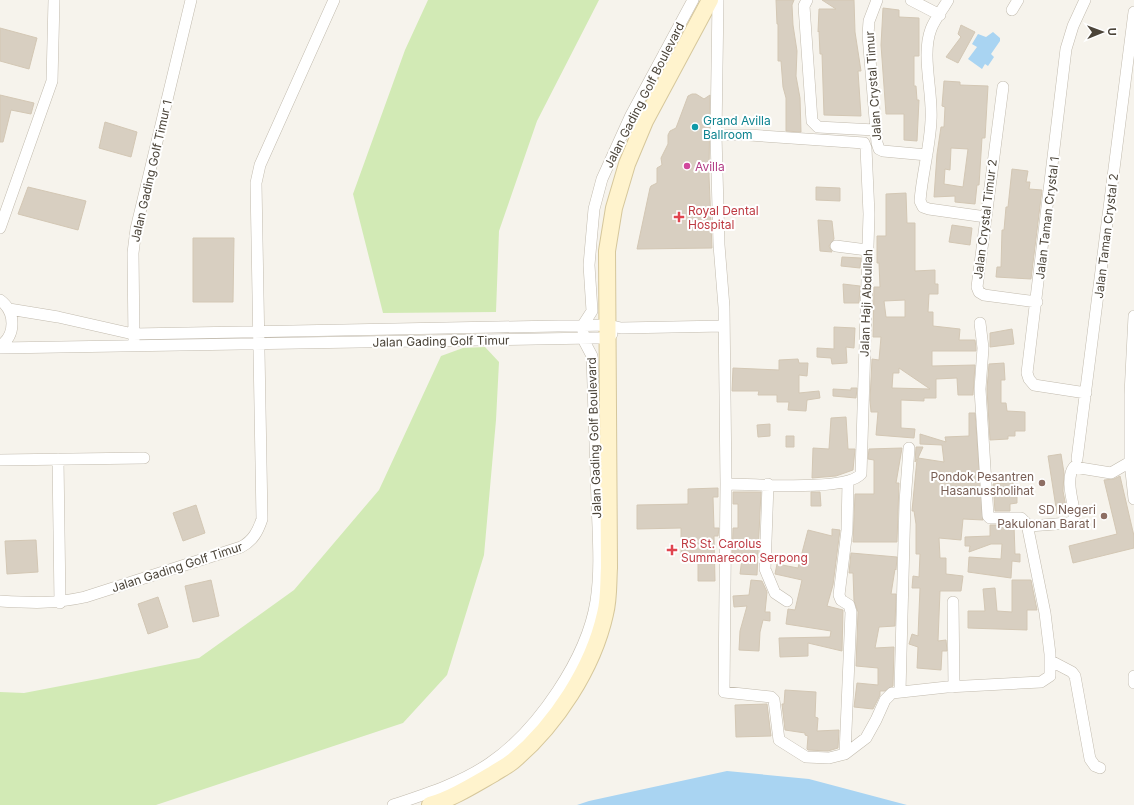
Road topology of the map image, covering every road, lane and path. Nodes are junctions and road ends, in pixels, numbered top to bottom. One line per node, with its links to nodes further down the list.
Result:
1 (54, 0): 21 (street)
2 (191, 0): 34 (street, Jalan Gading Golf Timur 1)
3 (334, 0): 32 (street)
4 (693, 0): 29 (street, Jalan Gading Golf Boulevard)
5 (710, 0): 31 (main road, Jalan Gading Golf Boulevard)
6 (718, 0): 18 (street)
7 (807, 0): 17 (street)
8 (877, 0): 17 (street, Jalan Crystal Timur)
9 (911, 0): 15 (street)
10 (1018, 0): 13 (street)
11 (1085, 0): 25 (street, Jalan Taman Crystal 1)
12 (945, 1): 15 (street)
13 (1012, 10)
14 (1134, 12): 37 (street, Jalan Taman Crystal 2)
15 (940, 15): 19 (street)
16 (1002, 87): 20 (street, Jalan Crystal Timur 2)
17 (876, 130): 19 (street, Jalan Crystal Timur)
18 (716, 135): 23 (street, Jalan Haji Abdullah); 30 (street)
19 (927, 155): 20 (street)
20 (986, 217): 25 (street, Jalan Crystal Timur 2)
21 (0, 228)
22 (836, 246): 23 (street)
23 (867, 250): 44 (street, Jalan Haji Abdullah)
24 (0, 300): 26 (street)
25 (1037, 302): 37 (street, Jalan Taman Crystal 1)
26 (9, 310): 34 (street, Jalan Gading Golf Timur); 36 (street, Jalan Gading Golf Timur)
27 (1134, 316): 43 (street)
28 (980, 323): 48 (street)
29 (583, 325): 31 (street, Jalan Gading Golf Timur); 32 (street, Jalan Gading Golf Timur); 33 (street, Jalan Gading Golf Boulevard)
30 (724, 326): 31 (street, Jalan Gading Golf Timur); 45 (street)
31 (612, 330): 33 (street, Jalan Gading Golf Timur); 61 (main road, Jalan Gading Golf Boulevard)
32 (259, 332): 34 (street, Jalan Gading Golf Timur); 35 (street)
33 (583, 339): 35 (street, Jalan Gading Golf Timur); 60 (street, Jalan Gading Golf Boulevard)
34 (134, 340): 35 (street, Jalan Gading Golf Timur); 36 (street, Jalan Gading Golf Timur)
35 (258, 343): 52 (street, Jalan Gading Golf Timur)
36 (0, 347)
37 (1086, 393): 41 (street, Jalan Taman Crystal 2)
38 (909, 448): 57 (street)
39 (144, 458): 40 (street)
40 (58, 459): 42 (street); 52 (street)
41 (1077, 459)
42 (0, 460)
43 (1130, 462): 47 (street); 48 (street)
44 (848, 482): 46 (street); 58 (street)
45 (726, 484): 46 (street); 58 (street)
46 (768, 484): 50 (street)
47 (1134, 499)
48 (1030, 526): 53 (street)
49 (0, 601): 52 (street, Jalan Gading Golf Timur)
50 (787, 601)
51 (953, 602): 56 (street)
52 (60, 603)
53 (1051, 660): 56 (street); 59 (street)
54 (1134, 676): 55 (street)
55 (1134, 683)
56 (954, 687): 57 (street)
57 (900, 691): 58 (street)
58 (845, 754)
59 (1100, 768)
60 (393, 805)
61 (430, 805)

